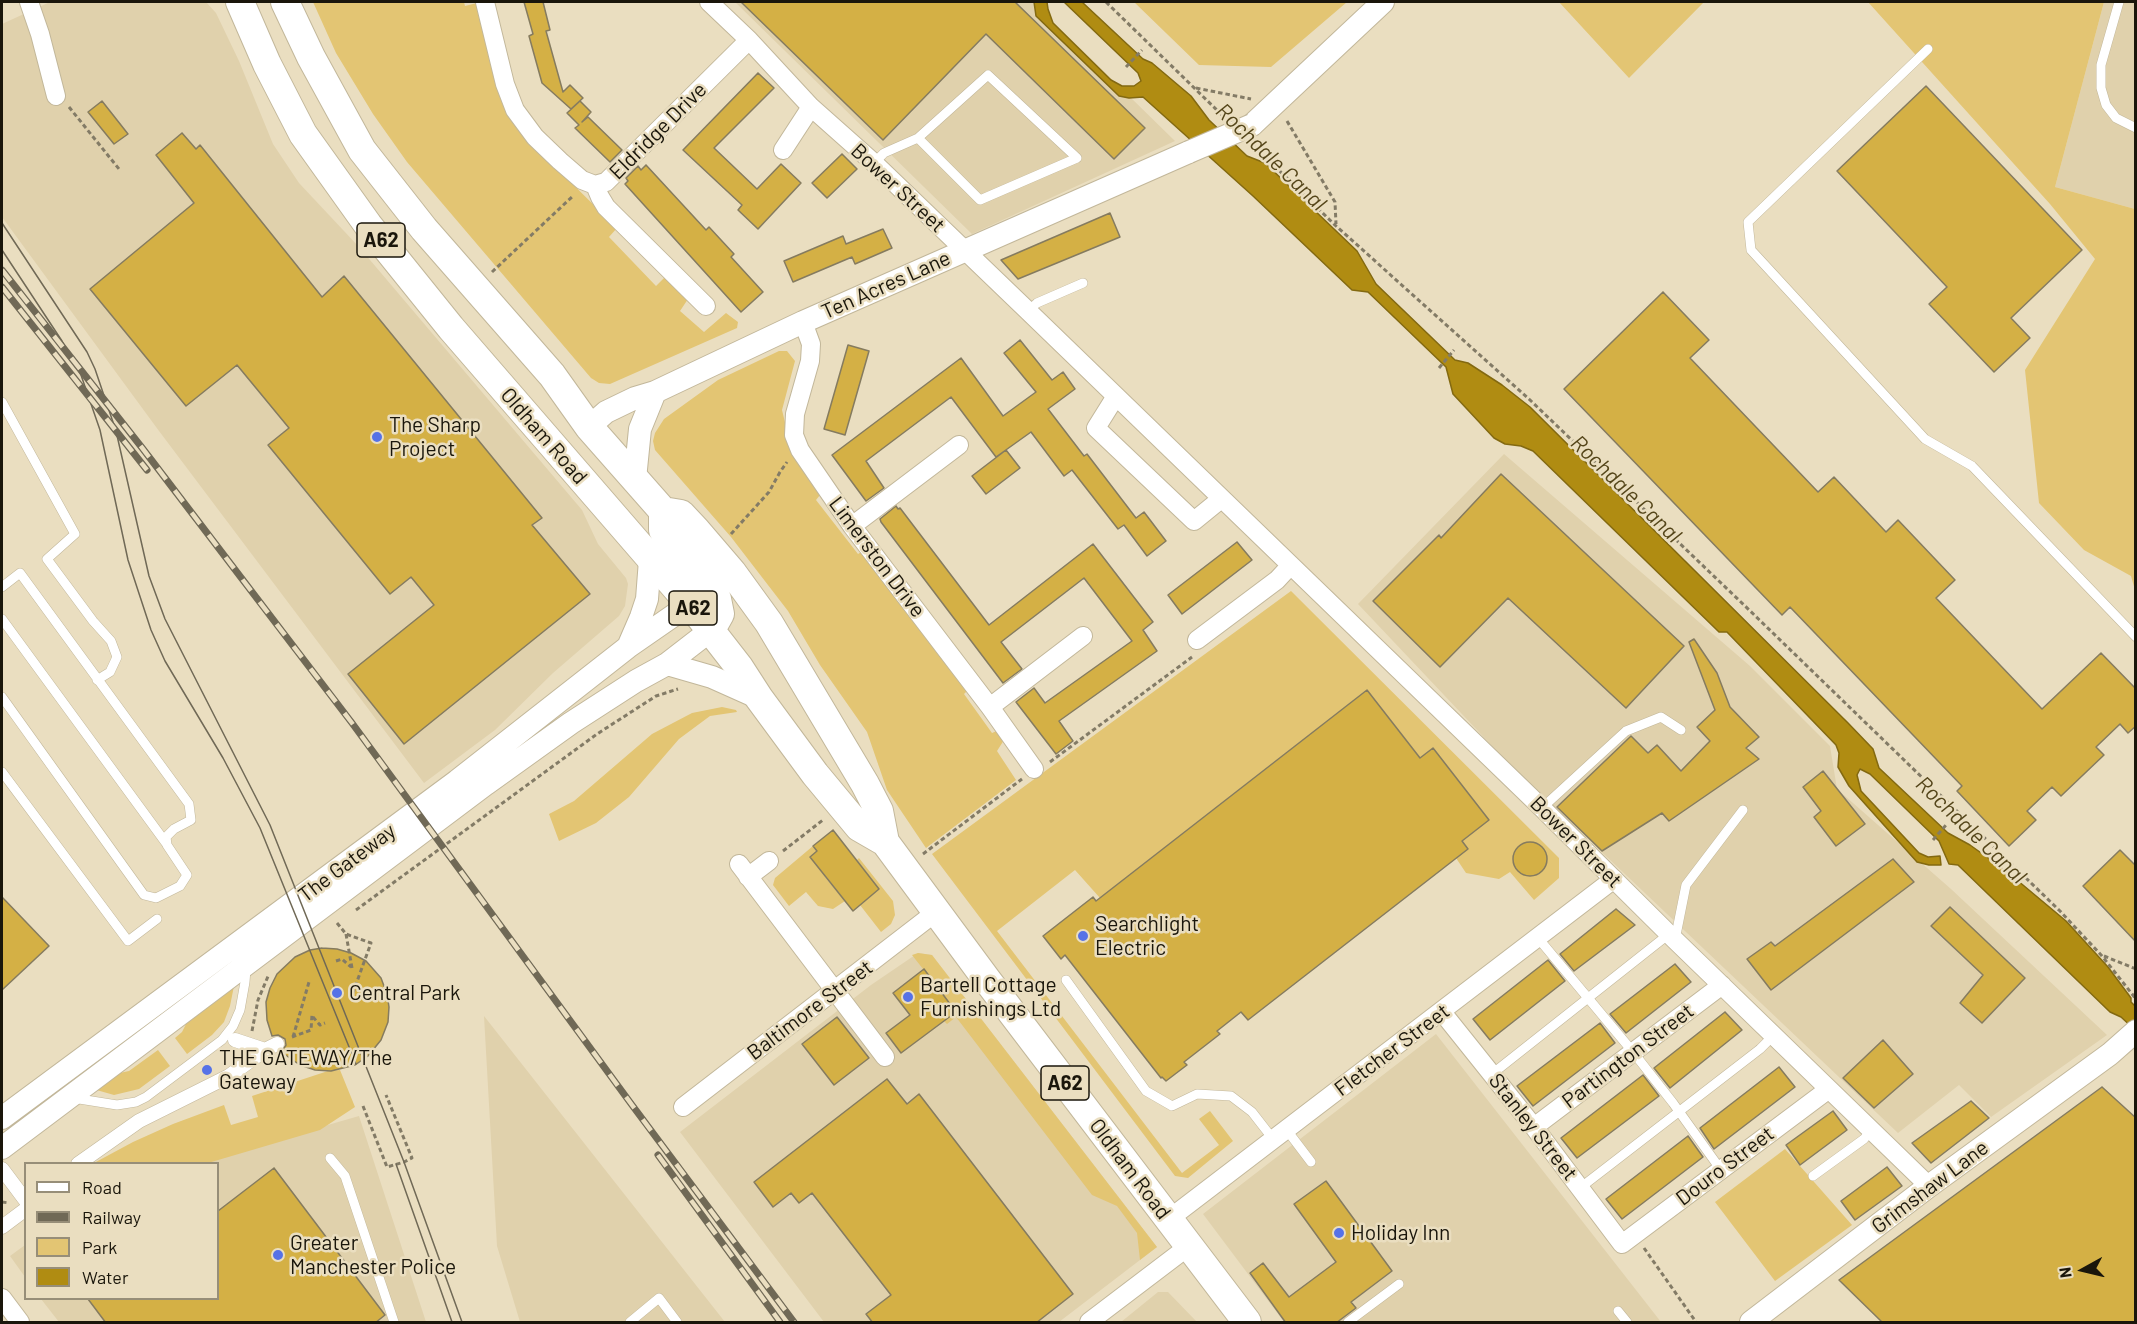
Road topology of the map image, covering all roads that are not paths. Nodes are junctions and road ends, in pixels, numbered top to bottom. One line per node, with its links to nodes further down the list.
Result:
1 (29, 2): 10 (street)
2 (240, 2): 27 (highway, Oldham Road / A62)
3 (285, 2): 25 (highway, Oldham Road / A62)
4 (484, 2): 16 (street, Eldridge Drive)
5 (709, 2): 8 (street, Bower Street)
6 (1383, 2): 17 (street, Ten Acres Lane, bridge)
7 (2119, 2): 12 (lane)
8 (749, 40): 11 (street, Bower Street); 16 (street, Eldridge Drive)
9 (1928, 49): 38 (lane)
10 (56, 96)
11 (811, 107): 14 (street); 15 (street, Bower Street)
12 (2136, 128)
13 (918, 138): 13 (lane); 15 (lane)
14 (783, 150)
15 (874, 164): 17 (street, Bower Street)
16 (592, 183): 19 (street)
17 (965, 250): 20 (street, Bower Street); 21 (street, Ten Acres Lane)
18 (1083, 283): 20 (lane)
19 (706, 306)
20 (1028, 311): 23 (street, Bower Street)
21 (803, 322): 22 (street, Ten Acres Lane); 30 (street, Limerston Drive)
22 (655, 392): 25 (street, Ten Acres Lane); 28 (street)
23 (1116, 396): 29 (street, Bower Street); 29 (street)
24 (2, 402): 42 (lane)
25 (589, 427): 27 (highway); 28 (highway, Oldham Road / A62)
26 (959, 445): 30 (street)
27 (559, 453): 31 (highway, Oldham Road / A62)
28 (635, 479): 34 (highway, Oldham Road / A62)
29 (1221, 499): 32 (street, Bower Street)
30 (852, 526): 45 (street, Limerston Drive)
31 (650, 560): 34 (highway, Oldham Road / A62); 40 (street)
32 (1290, 566): 39 (street); 49 (street, Bower Street)
33 (2, 587): 42 (lane)
34 (711, 588): 36 (highway, Oldham Road / A62); 40 (street, The Gateway); 51 (highway, Oldham Road / A62)
35 (2, 619): 52 (lane)
36 (711, 630): 41 (street, The Gateway); 44 (highway, Oldham Road / A62)
37 (1083, 636): 45 (street)
38 (2136, 638)
39 (1197, 640)
40 (628, 647): 59 (street, The Gateway)
41 (667, 664): 44 (street); 59 (street, The Gateway)
42 (97, 680): 52 (lane)
43 (2, 697): 52 (lane)
44 (759, 698): 51 (highway, Oldham Road / A62)
45 (990, 707): 47 (street, Limerston Drive)
46 (1681, 730): 49 (lane)
47 (1034, 769)
48 (2, 772): 56 (lane)
49 (1542, 808): 54 (street, Bower Street)
50 (1743, 810): 57 (lane)
51 (885, 842): 55 (highway, Oldham Road / A62)
52 (167, 845)
53 (769, 861): 62 (street)
54 (1614, 879): 57 (street, Bower Street); 58 (street, Fletcher Street)
55 (936, 912): 62 (street, Baltimore Street); 90 (highway, Oldham Road / A62)
56 (157, 919)
57 (1672, 937): 61 (street, Bower Street); 63 (lane)
58 (1538, 938): 63 (lane); 64 (street, Fletcher Street)
59 (239, 956): 72 (street, The Gateway); 72 (lane); 75 (street, The Gateway)
60 (1066, 980): 78 (lane)
61 (1722, 985): 66 (street, Bower Street); 68 (street, Partington Street)
62 (835, 992): 69 (street); 73 (street, Baltimore Street)
63 (1588, 998): 68 (lane); 70 (lane)
64 (1442, 1011): 70 (street, Stanley Street); 78 (street, Fletcher Street)
65 (2136, 1031): 86 (street, Grimshaw Lane)
66 (1774, 1035): 71 (street, Bower Street); 74 (lane)
67 (235, 1040): 81 (street)
68 (1633, 1053): 74 (lane); 76 (street, Partington Street)
69 (885, 1057)
70 (1492, 1074): 76 (street, Stanley Street)
71 (1828, 1089): 77 (street, Bower Street); 84 (street, Douro Street)
72 (68, 1097): 79 (street, The Gateway)
73 (683, 1107)
74 (1678, 1112): 84 (lane); 87 (lane)
75 (2, 1118)
76 (1534, 1127): 87 (street, Stanley Street)
77 (1871, 1130): 85 (lane); 86 (street, Bower Street)
78 (1280, 1134): 82 (lane); 90 (street, Fletcher Street)
79 (2, 1148)
80 (330, 1158): 99 (lane)
81 (81, 1162)
82 (1311, 1162)
83 (2, 1169): 88 (street)
84 (1721, 1170): 92 (street, Douro Street)
85 (1814, 1176)
86 (1929, 1186): 97 (street, Grimshaw Lane)
87 (1580, 1188): 92 (street, Stanley Street)
88 (24, 1198)
89 (24, 1210): 91 (street)
90 (1169, 1219): 93 (highway, Oldham Road / A62)
91 (2, 1227)
92 (1628, 1239)
93 (1189, 1246): 102 (street); 103 (highway, Oldham Road / A62)
94 (1399, 1284): 104 (lane)
95 (2, 1298): 98 (street)
96 (1618, 1311): 105 (lane)
97 (1755, 1322)
98 (20, 1323)
99 (394, 1323)
100 (630, 1323): 101 (lane)
101 (677, 1323)
102 (1089, 1323)
103 (1247, 1323)
104 (1347, 1323)
105 (1627, 1323)

